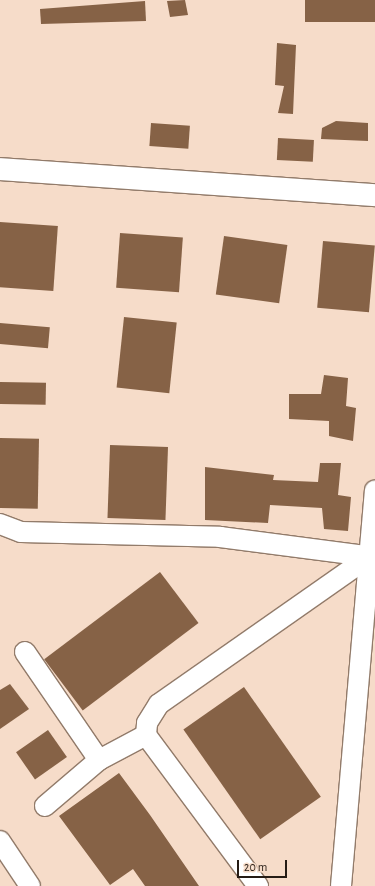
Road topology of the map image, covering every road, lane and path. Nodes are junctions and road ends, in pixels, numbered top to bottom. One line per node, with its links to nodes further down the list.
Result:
1 (0, 169): 2 (street)
2 (375, 195)
3 (375, 490): 5 (street)
4 (0, 524): 5 (street)
5 (372, 557): 7 (street); 13 (street)
6 (25, 652): 8 (street)
7 (146, 735): 8 (street); 12 (street)
8 (99, 760): 9 (street)
9 (45, 806)
10 (0, 841): 11 (street)
11 (30, 886)
12 (258, 886)
13 (341, 886)

